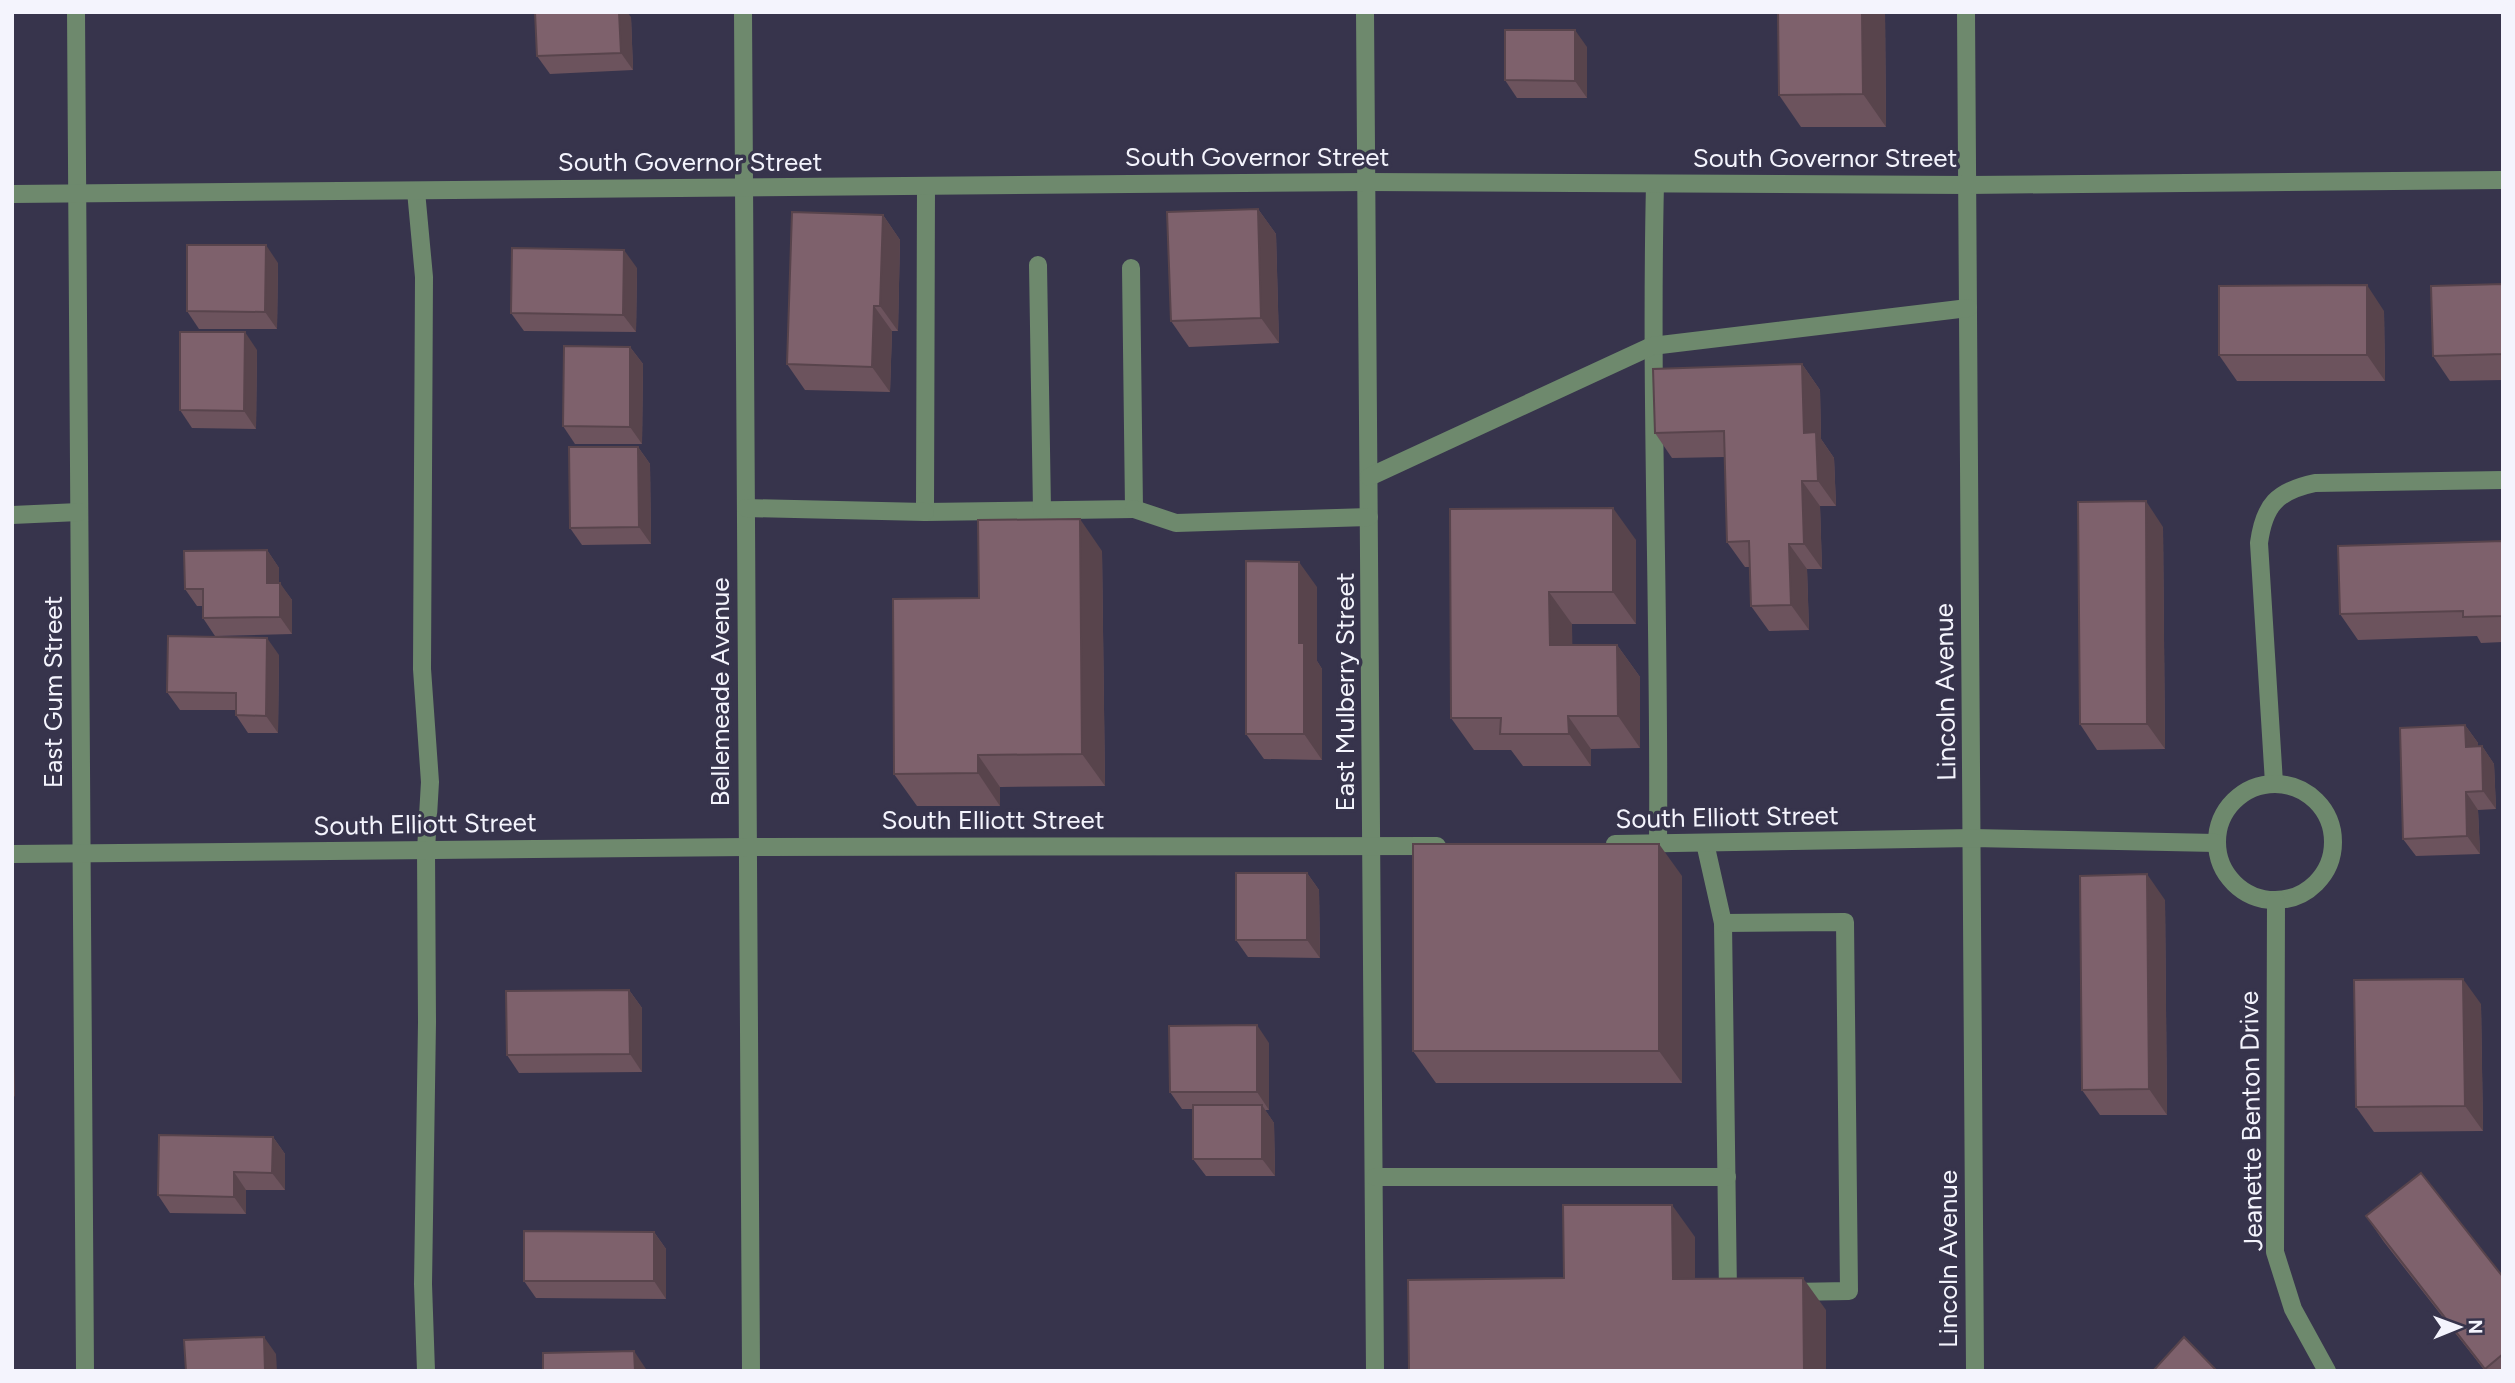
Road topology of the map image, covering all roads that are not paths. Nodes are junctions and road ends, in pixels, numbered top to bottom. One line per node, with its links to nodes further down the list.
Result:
1 (76, 12): 12 (street, East Gum Street)
2 (743, 12): 10 (street, Bellemeade Avenue)
3 (1365, 12): 6 (street, East Mulberry Street)
4 (1966, 12): 8 (street, Lincoln Avenue)
5 (2503, 180): 8 (street, South Governor Street)
6 (1366, 182): 7 (street, South Governor Street); 9 (street, South Governor Street); 18 (street, East Mulberry Street)
7 (1655, 184): 8 (street, South Governor Street); 17 (street)
8 (1967, 185): 16 (street, Lincoln Avenue)
9 (926, 187): 10 (street, South Governor Street); 24 (street)
10 (744, 188): 11 (street, South Governor Street); 20 (street, Bellemeade Avenue)
11 (416, 191): 12 (street, South Governor Street); 36 (street)
12 (77, 193): 13 (street, South Governor Street); 23 (street, East Gum Street)
13 (12, 194)
14 (1038, 265): 22 (street)
15 (1131, 268): 21 (street)
16 (1968, 308): 17 (street); 28 (street, Lincoln Avenue)
17 (1651, 346): 18 (street); 32 (street)
18 (1369, 477): 26 (street, East Mulberry Street)
19 (2503, 480): 27 (street)
20 (746, 508): 24 (street); 35 (street, Bellemeade Avenue)
21 (1134, 509): 22 (street); 26 (street)
22 (1042, 510): 24 (street)
23 (79, 512): 25 (street); 38 (street, East Gum Street)
24 (925, 512)
25 (12, 515)
26 (1369, 517): 34 (street, East Mulberry Street)
27 (2274, 783): 30 (street); 39 (street)
28 (1973, 838): 29 (street, South Elliott Street); 30 (street, South Elliott Street); 47 (street, Lincoln Avenue)
29 (1705, 843): 32 (street, South Elliott Street); 40 (street)
30 (2216, 843): 39 (street)
31 (1604, 844): 32 (street, South Elliott Street)
32 (1658, 844)
33 (1454, 845): 34 (street, South Elliott Street)
34 (1372, 846): 35 (street, South Elliott Street); 41 (street, East Mulberry Street)
35 (747, 847): 36 (street, South Elliott Street); 45 (street, Bellemeade Avenue)
36 (426, 850): 38 (street, South Elliott Street); 44 (street)
37 (12, 854): 38 (street, South Elliott Street)
38 (80, 854): 43 (street, East Gum Street)
39 (2276, 901): 48 (street, Jeanette Benton Drive)
40 (1723, 923): 42 (street); 42 (street)
41 (1375, 1177): 42 (street); 46 (street, East Mulberry Street)
42 (1727, 1177)
43 (85, 1371)
44 (426, 1371)
45 (751, 1371)
46 (1375, 1371)
47 (1975, 1371)
48 (2327, 1371)

